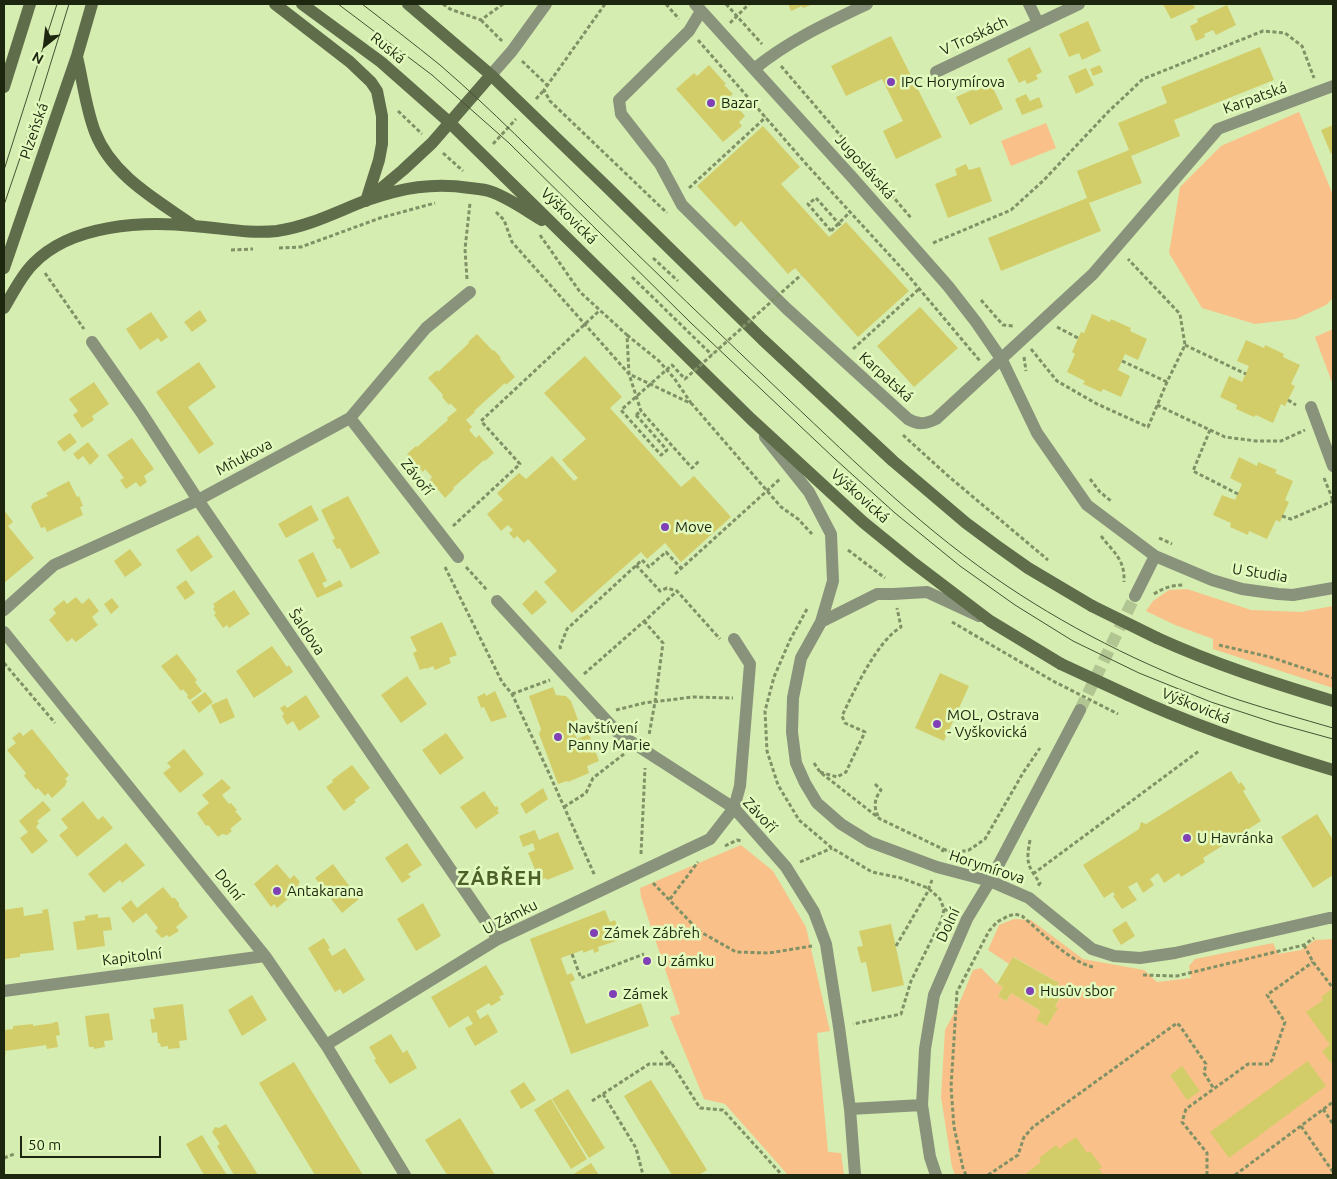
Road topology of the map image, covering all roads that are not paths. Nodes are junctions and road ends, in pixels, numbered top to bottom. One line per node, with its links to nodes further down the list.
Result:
1 (30, 4): 17 (street)
2 (92, 4): 12 (street, Plzeňská)
3 (275, 4): 19 (street)
4 (302, 4): 18 (street, Ruská)
5 (408, 4): 15 (street)
6 (546, 4): 15 (street)
7 (867, 4): 13 (street)
8 (1029, 4): 11 (street)
9 (1079, 4): 11 (street, V Troskách)
10 (698, 7): 13 (street, Jugoslávská); 26 (street, Karpatská)
11 (1038, 23): 14 (street, V Troskách)
12 (77, 56): 20 (street); 22 (street, Plzeňská)
13 (754, 69): 26 (street, Jugoslávská)
14 (936, 72)
15 (491, 75): 18 (street); 42 (street, bridge)
16 (1333, 86): 26 (street, Karpatská)
17 (4, 87)
18 (449, 122): 19 (street); 21 (street, Výškovická)
19 (366, 201): 20 (street); 21 (street)
20 (194, 226): 24 (street)
21 (562, 232): 29 (street, Výškovická)
22 (4, 268)
23 (470, 292): 28 (street, Mňukova)
24 (4, 308)
25 (92, 342): 31 (street, Šaldova)
26 (1002, 360): 32 (street, Jugoslávská)
27 (1311, 407): 30 (street)
28 (350, 418): 31 (street, Mňukova); 33 (street, Závoří)
29 (750, 419): 38 (street, Výškovická); 39 (street, Horymírova)
30 (1333, 466)
31 (198, 500): 37 (street, Mňukova); 48 (street, Šaldova)
32 (1155, 556): 34 (street, U Studia); 35 (street)
33 (458, 557)
34 (1333, 588)
35 (1135, 596)
36 (497, 601): 45 (street, Závoří)
37 (4, 610)
38 (990, 621): 39 (street); 44 (street, Výškovická, bridge)
39 (820, 622): 46 (street, Horymírova)
40 (4, 632): 49 (street, Dolní)
41 (729, 641): 45 (street)
42 (1333, 701)
43 (1080, 710): 46 (street, Dolní)
44 (1333, 770)
45 (734, 808): 48 (street, U Zámku); 53 (street, Závoří)
46 (990, 881): 47 (street, Horymírova); 52 (street, Dolní)
47 (1333, 918)
48 (498, 939): 51 (street, U Zámku)
49 (265, 956): 50 (street, Kapitolní); 51 (street, Dolní)
50 (4, 991)
51 (326, 1045): 54 (street, Dolní)
52 (922, 1106): 53 (street); 56 (street, Dolní)
53 (850, 1109): 55 (street, Závoří)
54 (405, 1175)
55 (855, 1175)
56 (936, 1175)

